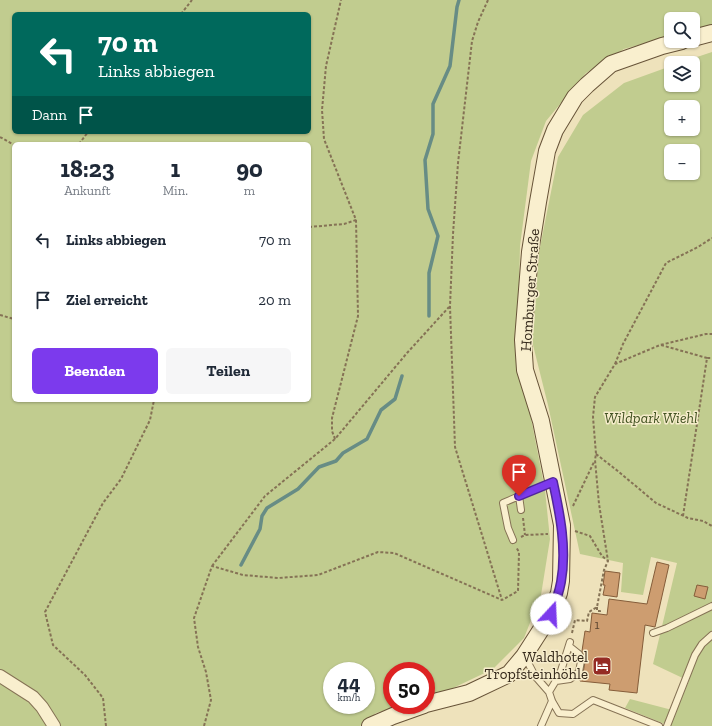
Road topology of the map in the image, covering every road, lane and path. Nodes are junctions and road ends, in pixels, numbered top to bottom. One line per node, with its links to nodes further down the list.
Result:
1 (192, 0): 4 (path)
2 (341, 0): 10 (path)
3 (488, 0): 13 (path)
4 (183, 12)
5 (712, 33): 6 (main road)
6 (700, 36)
7 (664, 46): 25 (main road, Homburger Straße)
8 (0, 137): 9 (path)
9 (12, 144)
10 (356, 220): 11 (path); 22 (path)
11 (311, 227)
12 (712, 238): 20 (path)
13 (450, 306): 22 (path); 35 (path)
14 (0, 315): 15 (path)
15 (12, 318)
16 (712, 334): 17 (path)
17 (660, 345): 18 (path); 20 (path)
18 (707, 358): 19 (path); 28 (path)
19 (712, 358)
20 (615, 364): 23 (path)
21 (154, 402): 50 (path)
22 (335, 439): 34 (path)
23 (596, 454): 24 (path); 28 (path)
24 (595, 460): 30 (path); 33 (path)
25 (553, 482): 26 (lane); 30 (main road, Homburger Straße)
26 (519, 496): 27 (lane); 32 (lane)
27 (521, 510): 31 (path)
28 (683, 516): 29 (path)
29 (712, 526)
30 (568, 528): 33 (path); 42 (main road, Homburger Straße)
31 (548, 534)
32 (513, 540): 35 (path)
33 (608, 561): 37 (path)
34 (212, 566): 35 (path); 51 (path)
35 (502, 600)
36 (712, 606): 39 (lane)
37 (597, 607): 38 (path); 41 (path)
38 (600, 614)
39 (654, 633)
40 (712, 635): 55 (lane)
41 (570, 644): 44 (lane); 44 (lane)
42 (524, 656): 45 (lane); 47 (main road, Homburger Straße)
43 (0, 676): 49 (street)
44 (556, 681): 45 (lane)
45 (549, 692): 46 (lane)
46 (552, 701): 53 (lane); 54 (lane)
47 (435, 702)
48 (399, 714): 52 (main road, Homburger Straße)
49 (54, 726)
50 (106, 726)
51 (204, 726)
52 (370, 726)
53 (541, 726)
54 (659, 726)
55 (667, 726)

